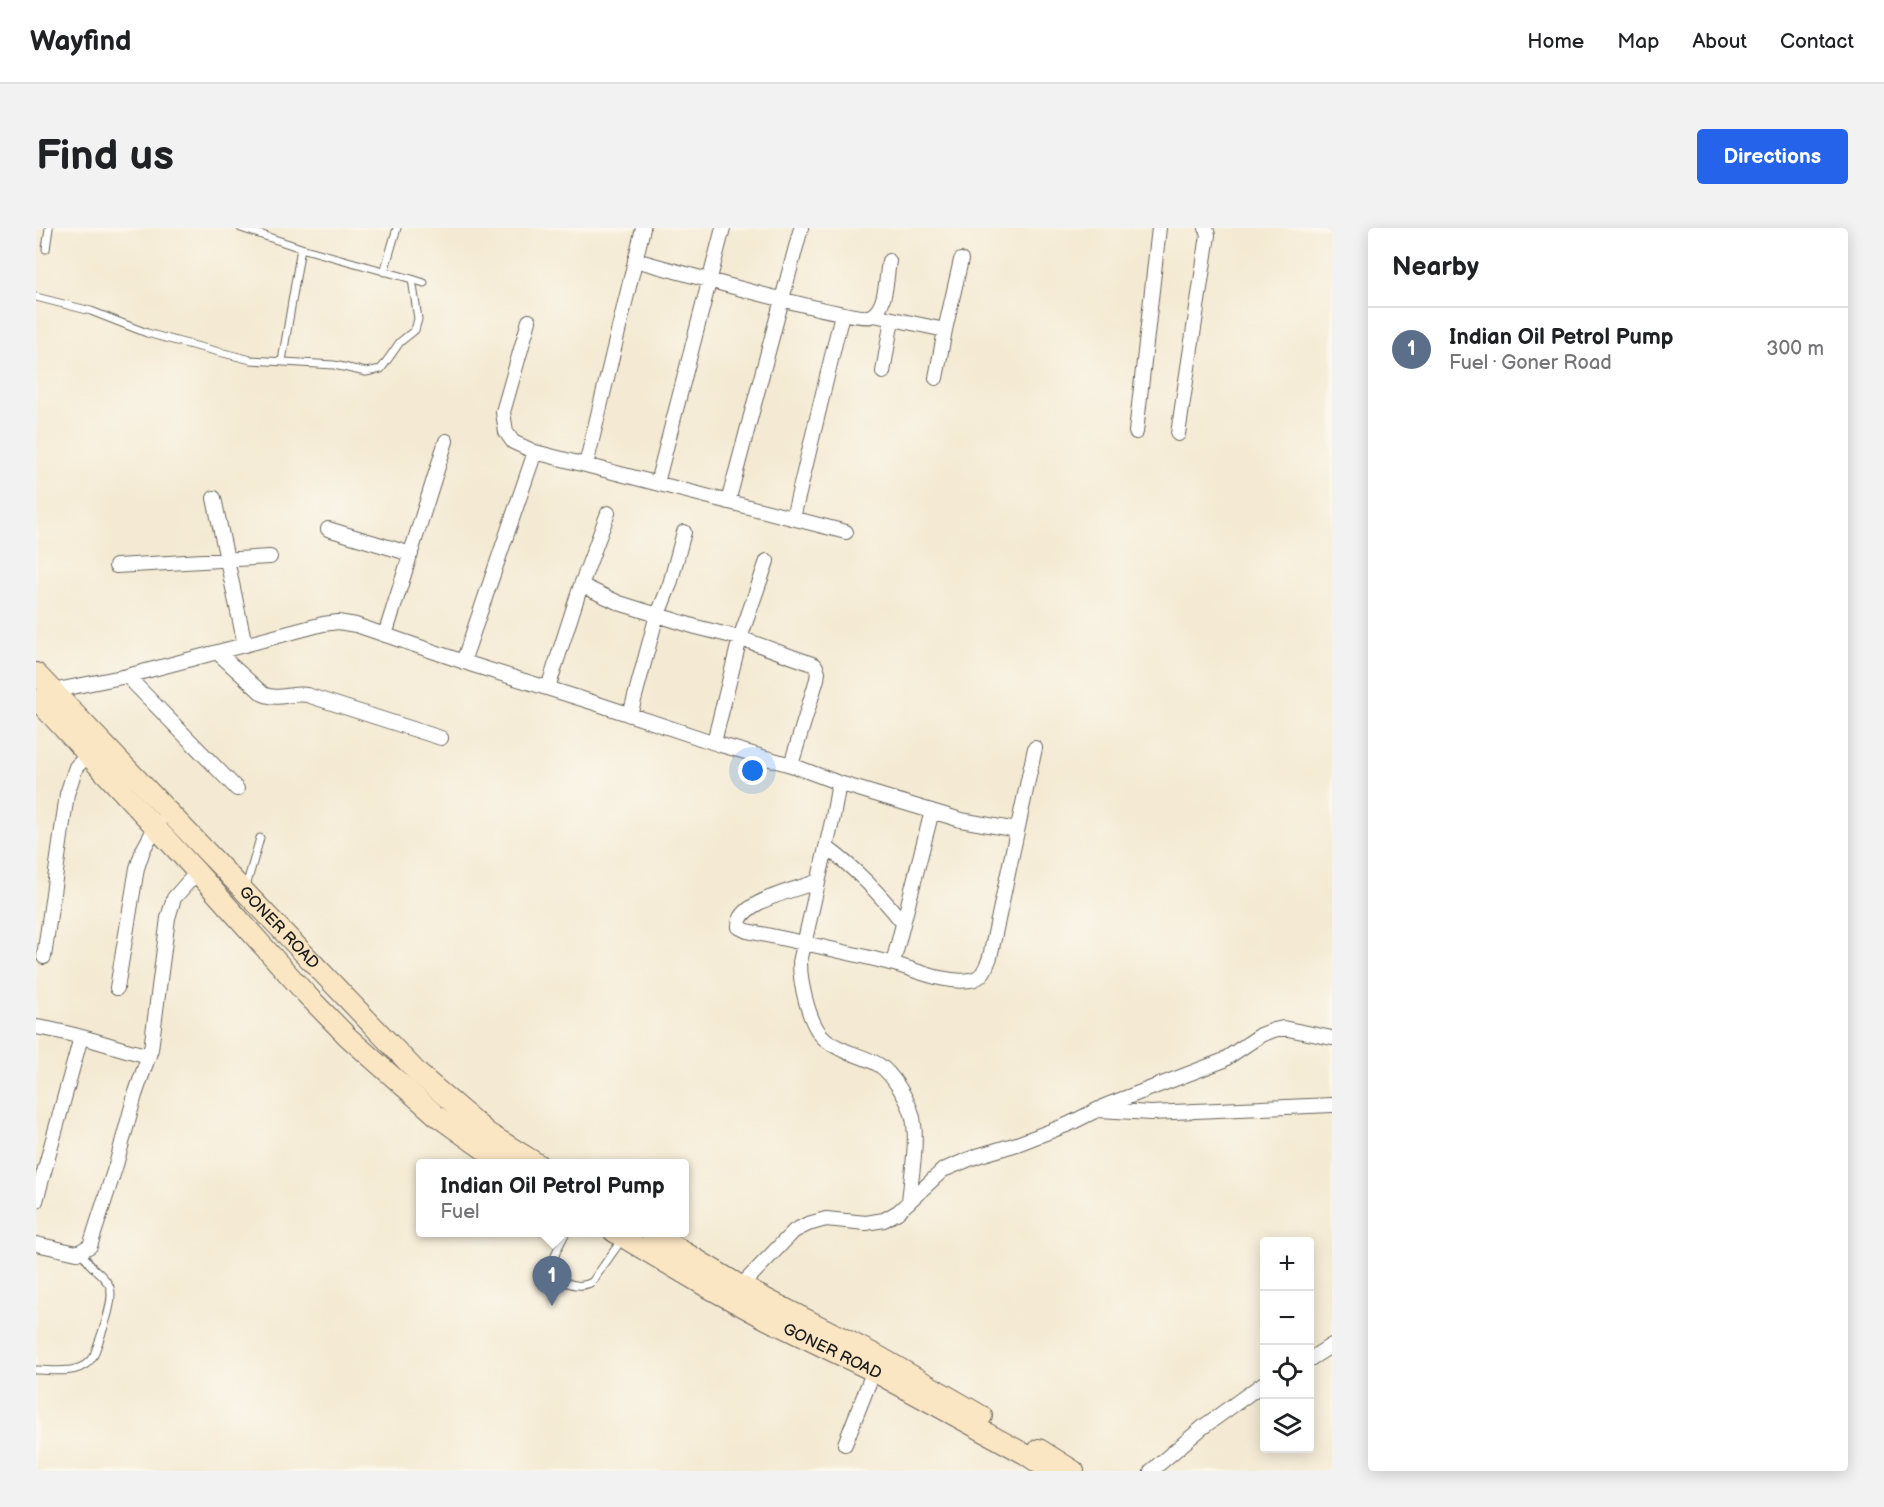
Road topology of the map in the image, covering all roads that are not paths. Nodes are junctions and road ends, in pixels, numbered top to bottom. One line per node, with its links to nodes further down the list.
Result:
1 (49, 228): 10 (lane)
2 (241, 228): 9 (lane)
3 (397, 228): 14 (lane)
4 (643, 228): 11 (street)
5 (723, 228): 16 (street)
6 (801, 228): 19 (street)
7 (1159, 228): 28 (street)
8 (1206, 228): 29 (street)
9 (301, 248): 14 (lane); 25 (lane)
10 (46, 249)
11 (635, 260): 16 (street); 32 (street)
12 (961, 260): 24 (street)
13 (889, 261): 21 (street)
14 (384, 272): 15 (lane)
15 (412, 279): 17 (lane); 25 (lane)
16 (709, 279): 19 (street); 33 (street)
17 (423, 282)
18 (36, 297): 25 (lane)
19 (782, 299): 20 (street); 35 (street)
20 (842, 314): 21 (street); 37 (street)
21 (874, 315): 22 (street)
22 (892, 319): 24 (street); 26 (street)
23 (529, 321): 31 (street)
24 (945, 330): 27 (street)
25 (282, 361)
26 (883, 372)
27 (936, 378)
28 (1136, 432)
29 (1178, 434)
30 (446, 441): 41 (street)
31 (535, 452): 32 (street); 52 (street)
32 (586, 465): 33 (street)
33 (657, 483): 35 (street)
34 (214, 498): 43 (street)
35 (728, 502): 37 (street)
36 (608, 513): 46 (street)
37 (793, 518): 40 (street)
38 (328, 529): 41 (street)
39 (684, 532): 47 (street)
40 (846, 532)
41 (411, 554): 48 (street)
42 (270, 557): 43 (street)
43 (225, 559): 45 (street); 50 (street)
44 (767, 561): 49 (street)
45 (116, 566)
46 (581, 585): 47 (street); 55 (street)
47 (657, 615): 49 (street); 57 (street)
48 (385, 635): 50 (street); 52 (street)
49 (740, 638): 59 (street); 62 (street)
50 (245, 645): 51 (street)
51 (217, 652): 54 (street); 58 (street)
52 (464, 662): 55 (street)
53 (36, 673): 56 (street, GONER ROAD)
54 (127, 676): 56 (street); 64 (street)
55 (548, 688): 57 (street)
56 (42, 698): 61 (street, GONER ROAD); 66 (street, GONER ROAD)
57 (630, 715): 59 (street)
58 (441, 738)
59 (714, 742): 62 (street)
60 (1035, 748): 67 (street)
61 (88, 755): 66 (street, GONER ROAD); 75 (street)
62 (792, 765): 63 (street)
63 (839, 783): 65 (street); 69 (street)
64 (237, 789)
65 (932, 811): 67 (street); 73 (street)
66 (161, 819): 70 (street, GONER ROAD); 72 (street, GONER ROAD); 77 (street)
67 (1017, 830): 76 (street)
68 (260, 838): 72 (lane)
69 (826, 847): 71 (street); 73 (street)
70 (197, 872): 81 (street, GONER ROAD); 83 (street)
71 (818, 881): 74 (street); 74 (street)
72 (245, 892): 78 (street, GONER ROAD)
73 (903, 923): 76 (street)
74 (804, 943): 76 (street); 89 (street)
75 (44, 957)
76 (893, 963)
77 (117, 988)
78 (367, 1020): 81 (street); 87 (street, GONER ROAD)
79 (36, 1026): 80 (street)
80 (81, 1037): 83 (street); 88 (street)
81 (348, 1037): 86 (street, GONER ROAD)
82 (1332, 1038): 85 (street)
83 (149, 1056): 95 (street)
84 (1332, 1105): 85 (street)
85 (1096, 1110): 89 (street)
86 (497, 1159)
87 (530, 1159)
88 (36, 1201)
89 (909, 1202): 96 (street)
90 (564, 1237): 91 (lane)
91 (620, 1237)
92 (624, 1237): 99 (street, GONER ROAD)
93 (658, 1237): 96 (street, GONER ROAD)
94 (36, 1244): 95 (street)
95 (82, 1251): 100 (lane)
96 (741, 1286): 99 (street, GONER ROAD)
97 (1332, 1345): 98 (street)
98 (1314, 1356)
99 (877, 1364): 102 (street); 103 (street, GONER ROAD); 104 (street, GONER ROAD)
100 (36, 1370)
101 (1260, 1386): 105 (street)
102 (845, 1444)
103 (1050, 1471)
104 (1074, 1471)
105 (1151, 1471)

